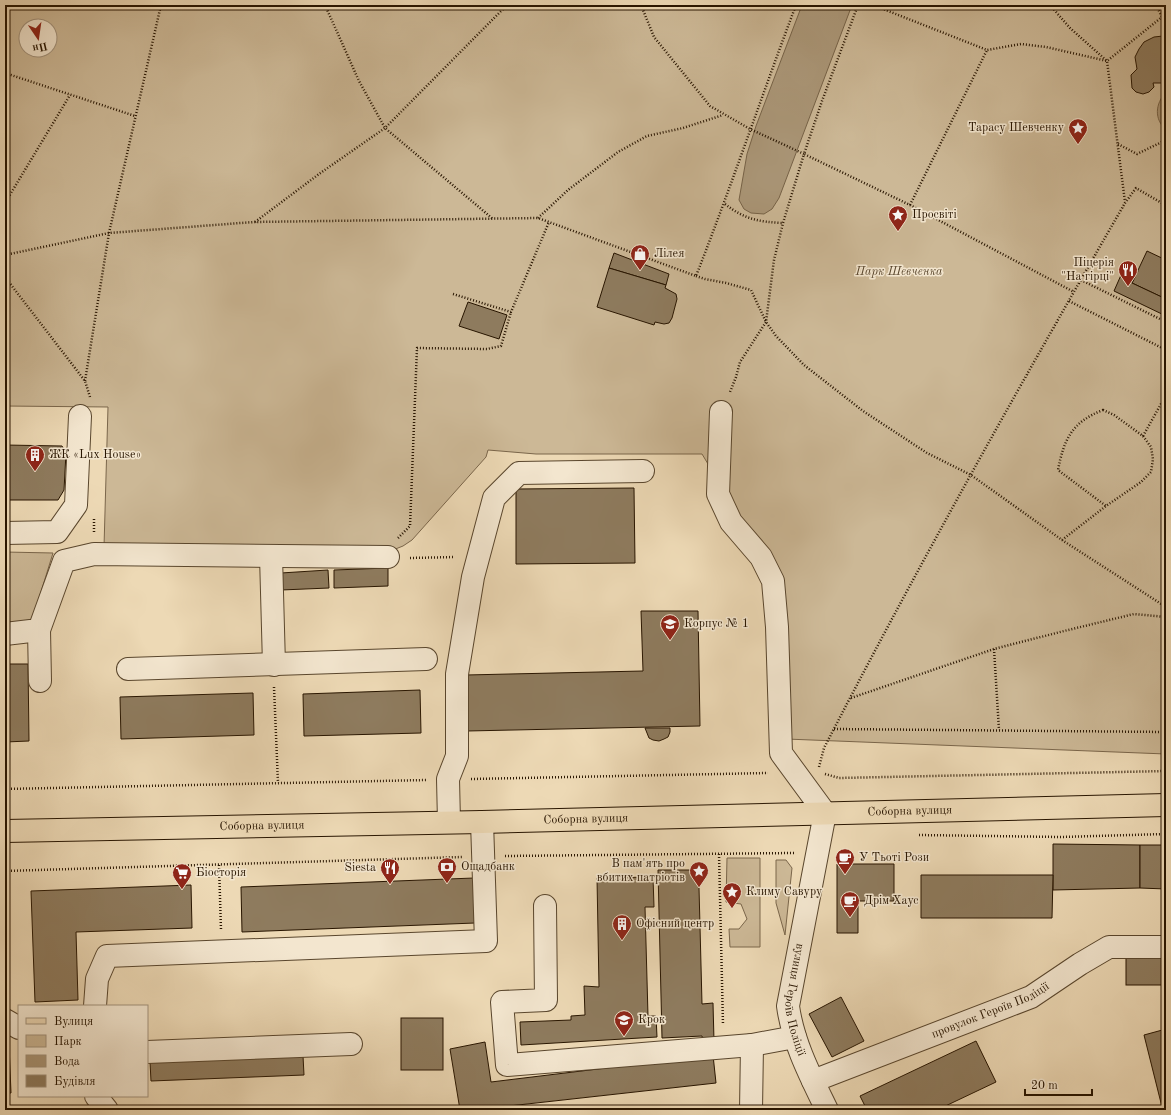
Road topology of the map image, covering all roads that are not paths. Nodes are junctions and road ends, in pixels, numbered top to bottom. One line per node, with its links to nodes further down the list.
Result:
1 (721, 412): 16 (street)
2 (80, 416): 4 (street)
3 (643, 471): 17 (street)
4 (57, 532): 5 (street); 8 (street)
5 (5, 533)
6 (391, 550): 7 (street)
7 (272, 556): 8 (street); 12 (street)
8 (64, 561): 9 (street)
9 (39, 630): 10 (street); 14 (street)
10 (5, 634)
11 (426, 659): 12 (street)
12 (274, 665): 13 (street)
13 (128, 669)
14 (40, 681)
15 (1166, 805): 16 (main road, Соборна вулиця)
16 (826, 813): 18 (main road, Соборна вулиця); 25 (street, вулиця Героїв Поліції)
17 (449, 822): 18 (main road, Соборна вулиця); 19 (main road, Соборна вулиця)
18 (482, 822): 22 (street)
19 (5, 831)
20 (545, 906): 27 (street)
21 (1166, 947): 29 (street, провулок Героїв Поліції)
22 (95, 1005)
23 (5, 1020): 24 (street)
24 (18, 1027)
25 (795, 1037): 27 (street); 29 (street, вулиця Героїв Поліції)
26 (352, 1044): 28 (street)
27 (752, 1045): 32 (street)
28 (148, 1052)
29 (812, 1081): 33 (street, вулиця Героїв Поліції)
30 (97, 1097): 31 (street)
31 (107, 1110)
32 (751, 1110)
33 (827, 1110)

